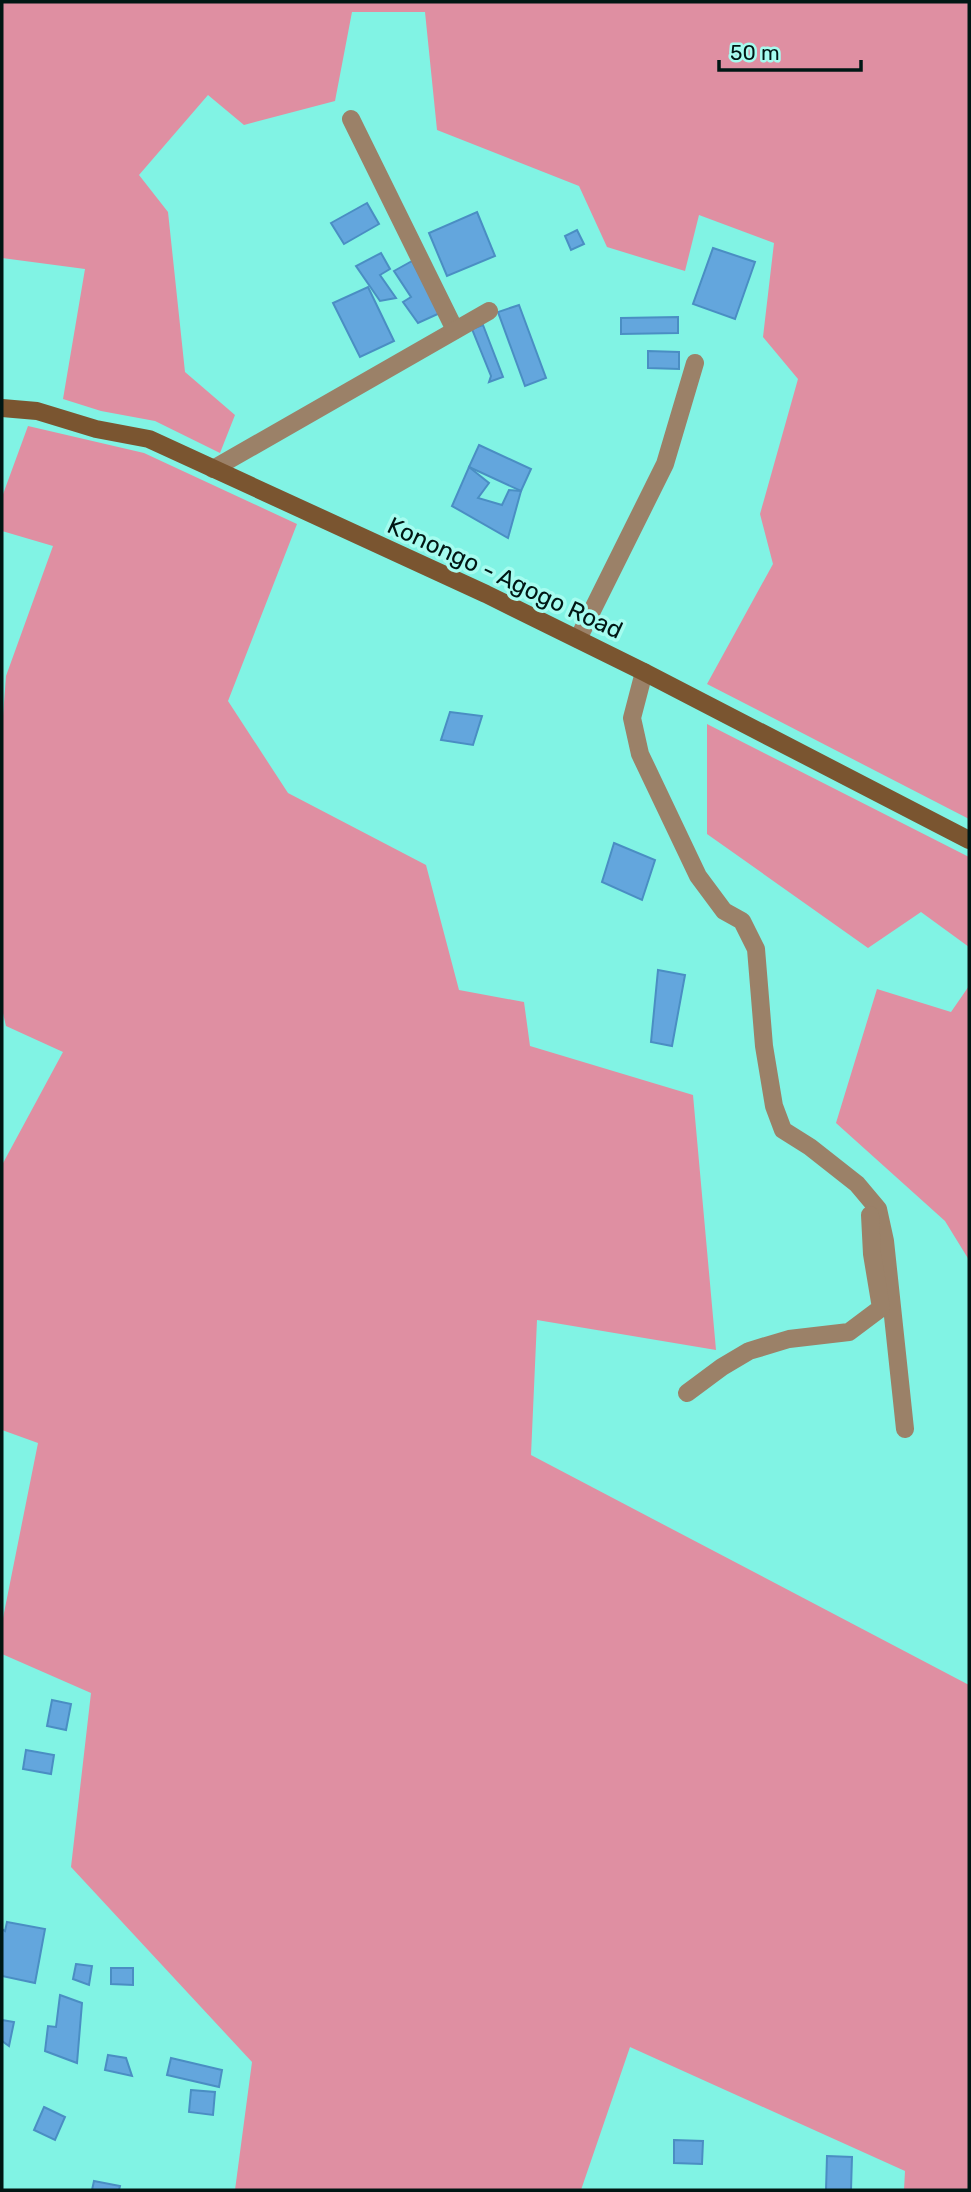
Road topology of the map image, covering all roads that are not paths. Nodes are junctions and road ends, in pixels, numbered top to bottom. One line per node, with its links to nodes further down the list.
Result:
1 (351, 119): 3 (street)
2 (489, 311): 3 (street)
3 (455, 330): 6 (street)
4 (695, 363): 7 (street)
5 (2, 408): 6 (main road, Konongo - Agogo Road)
6 (213, 469): 7 (main road, Konongo - Agogo Road)
7 (578, 639): 8 (main road, Konongo - Agogo Road)
8 (644, 672): 9 (main road, Konongo - Agogo Road); 12 (street)
9 (969, 840)
10 (870, 1215): 11 (street)
11 (687, 1393)
12 (905, 1429)

